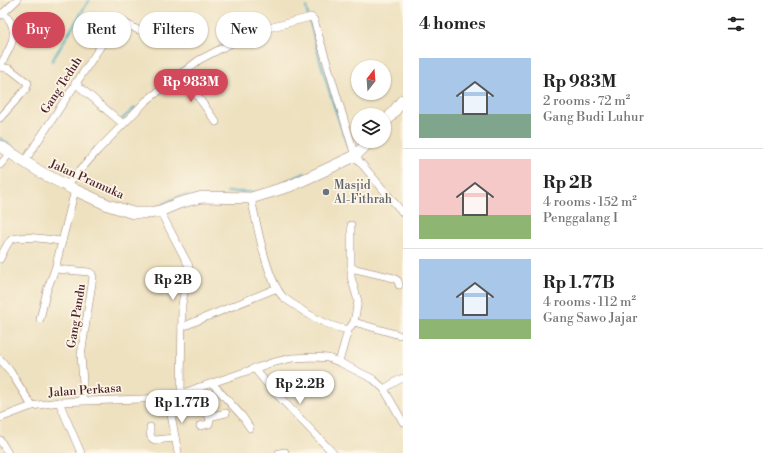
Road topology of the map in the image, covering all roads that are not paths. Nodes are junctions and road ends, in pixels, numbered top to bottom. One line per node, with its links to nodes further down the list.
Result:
1 (17, 0): 2 (street)
2 (2, 14): 4 (street)
3 (138, 30): 6 (street, Gang Teduh)
4 (0, 66): 9 (street)
5 (181, 73): 10 (street); 11 (street); 15 (street)
6 (75, 83): 11 (street); 16 (street, Gang Teduh)
7 (403, 100): 8 (main road)
8 (391, 115)
9 (0, 118)
10 (216, 122)
11 (123, 124): 18 (street)
12 (0, 146): 14 (main road, Jalan Pramuka)
13 (363, 148): 15 (main road, Jalan Pramuka)
14 (10, 153): 16 (main road, Jalan Pramuka); 17 (street)
15 (354, 156): 19 (main road, Jalan Pramuka); 21 (street)
16 (24, 162): 18 (main road, Jalan Pramuka)
17 (0, 165)
18 (71, 188): 20 (main road, Jalan Pramuka); 23 (street)
19 (251, 198): 20 (main road, Jalan Pramuka); 28 (street)
20 (160, 211): 31 (street)
21 (403, 213)
22 (351, 225): 25 (street)
23 (62, 241): 24 (street); 26 (street)
24 (0, 259)
25 (351, 268): 27 (street); 30 (street)
26 (55, 269): 29 (street); 43 (street, Gang Pandu)
27 (399, 284)
28 (277, 288): 31 (street); 32 (street)
29 (40, 319)
30 (354, 322): 32 (street); 33 (street)
31 (182, 327): 41 (street)
32 (348, 330): 34 (street)
33 (399, 335)
34 (340, 362): 36 (street, Jalan Perkasa); 40 (street, Jalan Perkasa)
35 (1, 363): 45 (street)
36 (254, 368): 38 (street, Jalan Perkasa); 58 (street)
37 (403, 378): 40 (street)
38 (212, 383): 39 (street, Jalan Perkasa); 52 (street)
39 (199, 387): 41 (street, Jalan Perkasa); 47 (street)
40 (384, 390): 49 (street, Jalan Perkasa)
41 (181, 394): 42 (street, Jalan Perkasa)
42 (168, 398): 43 (street, Jalan Perkasa); 53 (street)
43 (82, 400): 44 (street, Jalan Perkasa)
44 (59, 402): 45 (street, Jalan Perkasa); 56 (street)
45 (32, 406): 48 (street, Jalan Perkasa)
46 (226, 413): 47 (street)
47 (209, 417): 50 (street)
48 (0, 418)
49 (403, 422)
50 (200, 426)
51 (150, 427): 53 (street)
52 (250, 428)
53 (175, 438): 57 (street)
54 (0, 440): 55 (street)
55 (8, 453)
56 (81, 453)
57 (178, 453)
58 (333, 453)

